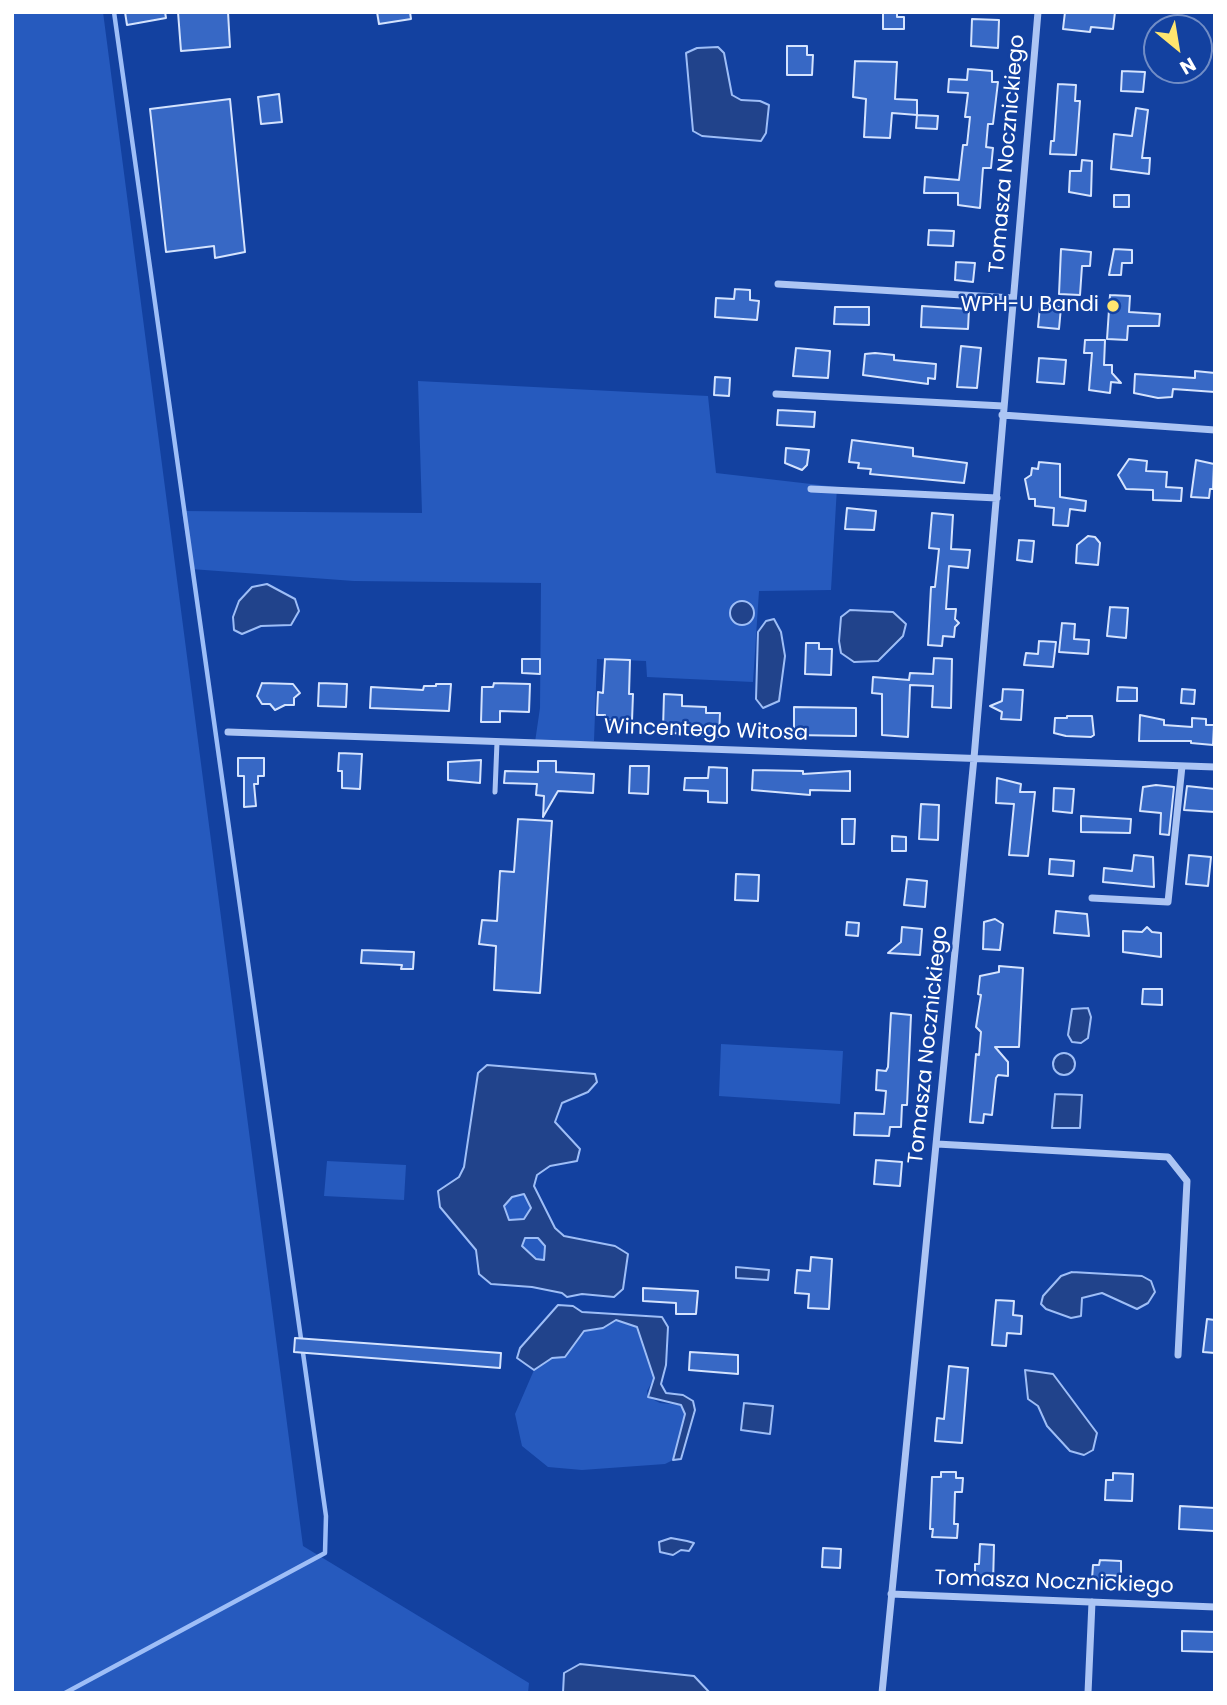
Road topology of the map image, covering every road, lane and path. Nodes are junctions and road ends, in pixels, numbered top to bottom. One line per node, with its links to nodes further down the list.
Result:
1 (1038, 12): 3 (street, Tomasza Nocznickiego)
2 (778, 284): 3 (street, Tomasza Nocznickiego)
3 (1013, 298): 5 (street, Tomasza Nocznickiego)
4 (776, 394): 5 (street)
5 (1003, 410): 6 (street); 8 (street, Tomasza Nocznickiego)
6 (1215, 429)
7 (811, 489): 8 (street)
8 (997, 498): 11 (street, Tomasza Nocznickiego)
9 (228, 733): 10 (street, Wincentego Witosa)
10 (497, 742): 11 (street, Wincentego Witosa); 14 (lane)
11 (974, 758): 12 (street, Wincentego Witosa); 16 (street, Tomasza Nocznickiego)
12 (1182, 766): 13 (street, Wincentego Witosa); 15 (street)
13 (1215, 767)
14 (495, 792)
15 (1092, 898)
16 (937, 1144): 17 (street); 18 (street, Tomasza Nocznickiego)
17 (1178, 1355)
18 (891, 1594): 19 (street, Tomasza Nocznickiego); 21 (street, Tomasza Nocznickiego)
19 (1092, 1602): 20 (street, Tomasza Nocznickiego); 22 (street)
20 (1215, 1607)
21 (882, 1693)
22 (1088, 1693)

